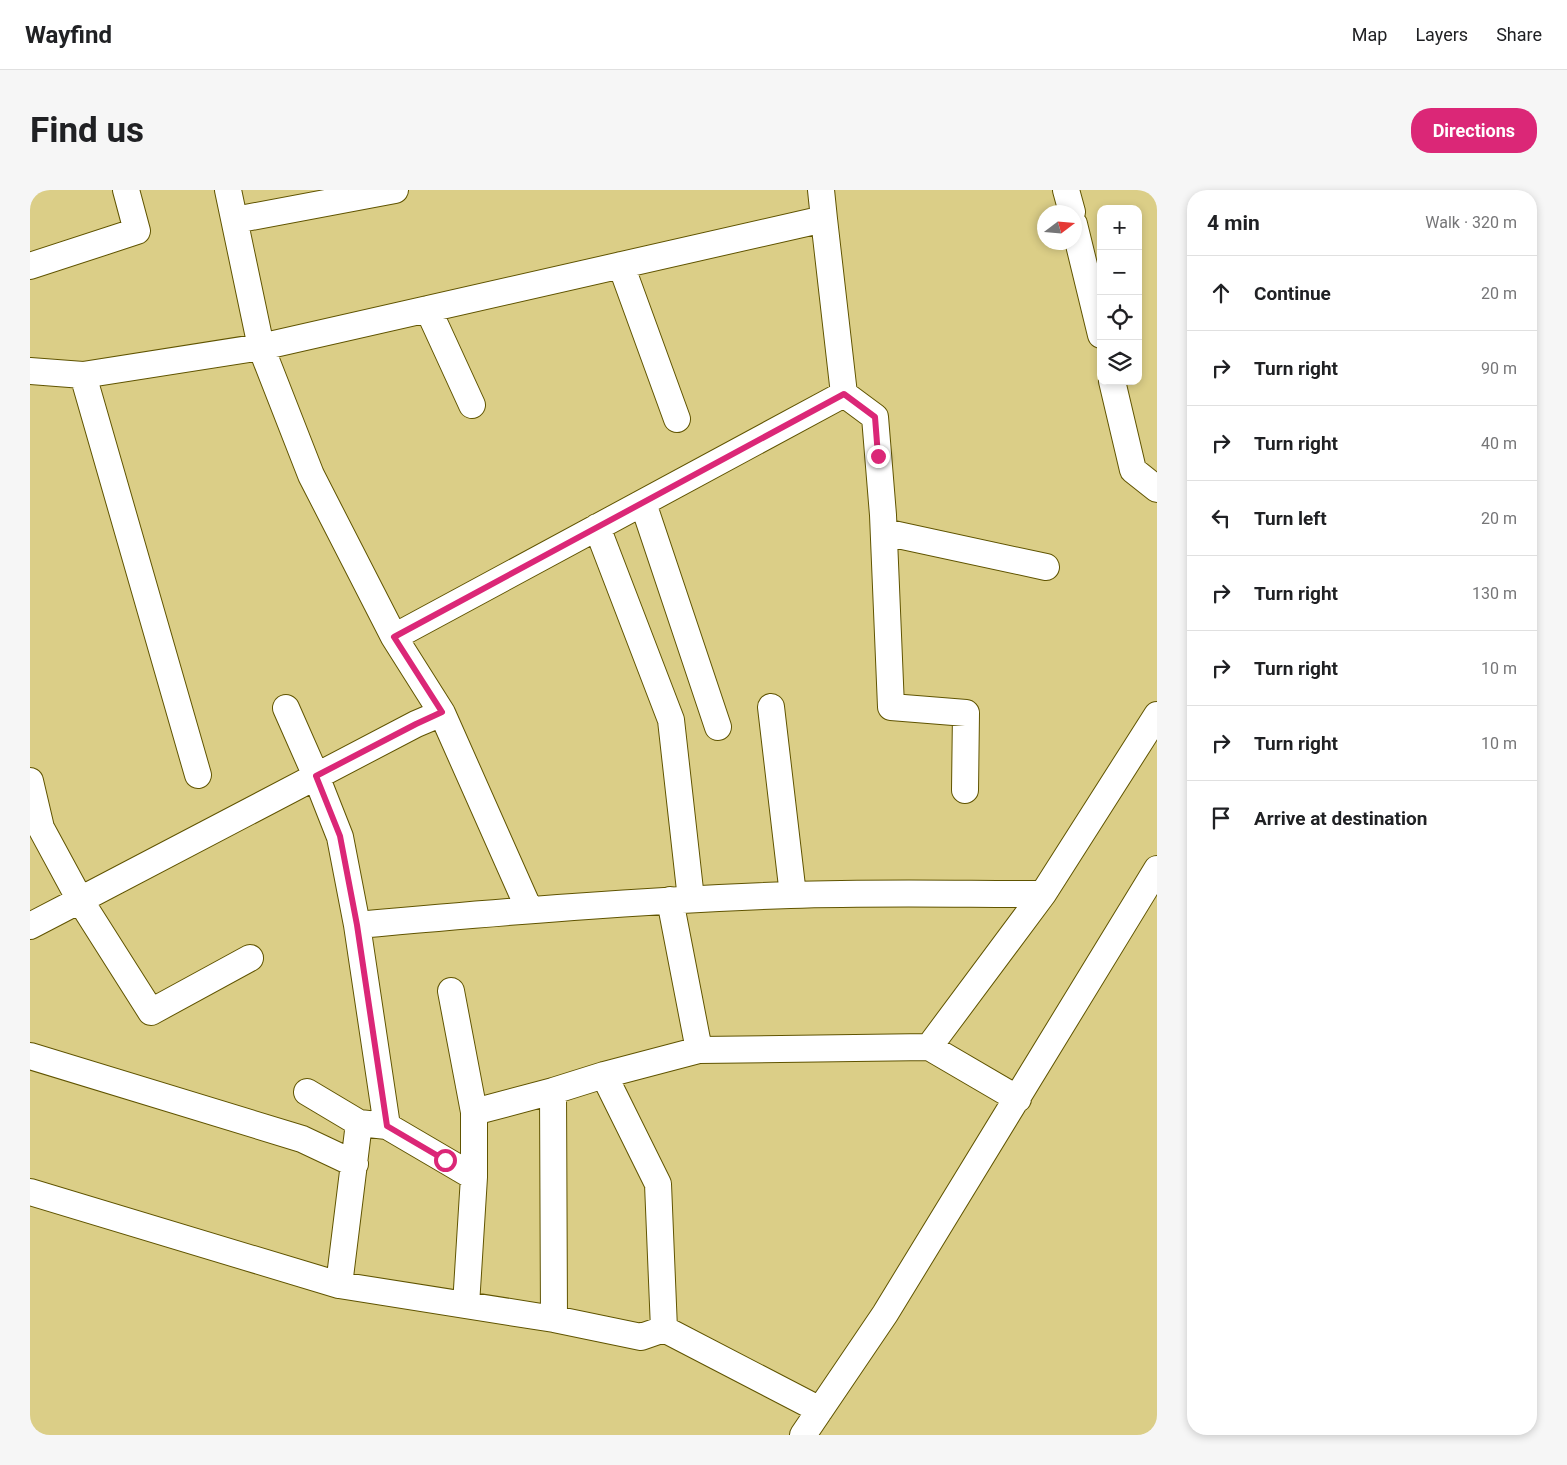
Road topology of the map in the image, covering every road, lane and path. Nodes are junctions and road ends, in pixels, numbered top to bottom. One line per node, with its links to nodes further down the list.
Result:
1 (126, 190): 11 (street)
2 (228, 190): 8 (street)
3 (395, 190): 8 (street)
4 (820, 190): 7 (street)
5 (1066, 190): 6 (street)
6 (1070, 205)
7 (824, 219): 10 (street); 18 (street)
8 (235, 220): 14 (street)
9 (1080, 250): 13 (street)
10 (621, 265): 12 (street); 20 (street)
11 (30, 266)
12 (428, 309): 14 (street); 19 (street)
13 (1097, 319)
14 (260, 346): 16 (street); 26 (street)
15 (30, 371): 16 (street)
16 (83, 375): 32 (street)
17 (1113, 385): 21 (street)
18 (844, 394): 22 (street); 24 (street)
19 (472, 405)
20 (677, 419)
21 (1157, 489)
22 (643, 503): 23 (street); 31 (street)
23 (597, 528): 26 (street); 40 (street)
24 (884, 532): 25 (street); 35 (street)
25 (1046, 567)
26 (394, 637): 29 (street)
27 (771, 707): 38 (street)
28 (286, 708): 33 (street)
29 (442, 712): 33 (street); 41 (street)
30 (1157, 714): 37 (street)
31 (718, 727)
32 (198, 775)
33 (316, 776): 39 (street); 42 (street)
34 (30, 781): 39 (street)
35 (965, 790)
36 (1157, 869): 52 (street)
37 (1043, 894): 38 (street); 46 (street)
38 (792, 895): 40 (street)
39 (80, 900): 43 (street); 44 (street)
40 (681, 900): 41 (street); 47 (street)
41 (529, 909): 42 (street)
42 (357, 925): 55 (street)
43 (30, 926)
44 (250, 958)
45 (451, 991): 53 (street)
46 (929, 1046): 47 (street); 52 (street)
47 (699, 1050): 49 (street)
48 (30, 1056): 56 (street)
49 (604, 1075): 50 (street); 62 (street)
50 (553, 1091): 53 (street); 61 (street)
51 (307, 1092): 54 (street)
52 (1018, 1099): 63 (street)
53 (474, 1112): 57 (street)
54 (359, 1123): 55 (street); 56 (street)
55 (387, 1126): 57 (street)
56 (354, 1164): 59 (street)
57 (474, 1177): 60 (street)
58 (30, 1192): 59 (street)
59 (338, 1285): 60 (street)
60 (466, 1305): 61 (street)
61 (554, 1320): 62 (street)
62 (664, 1330): 63 (street)
63 (820, 1410): 64 (street)
64 (803, 1435)

